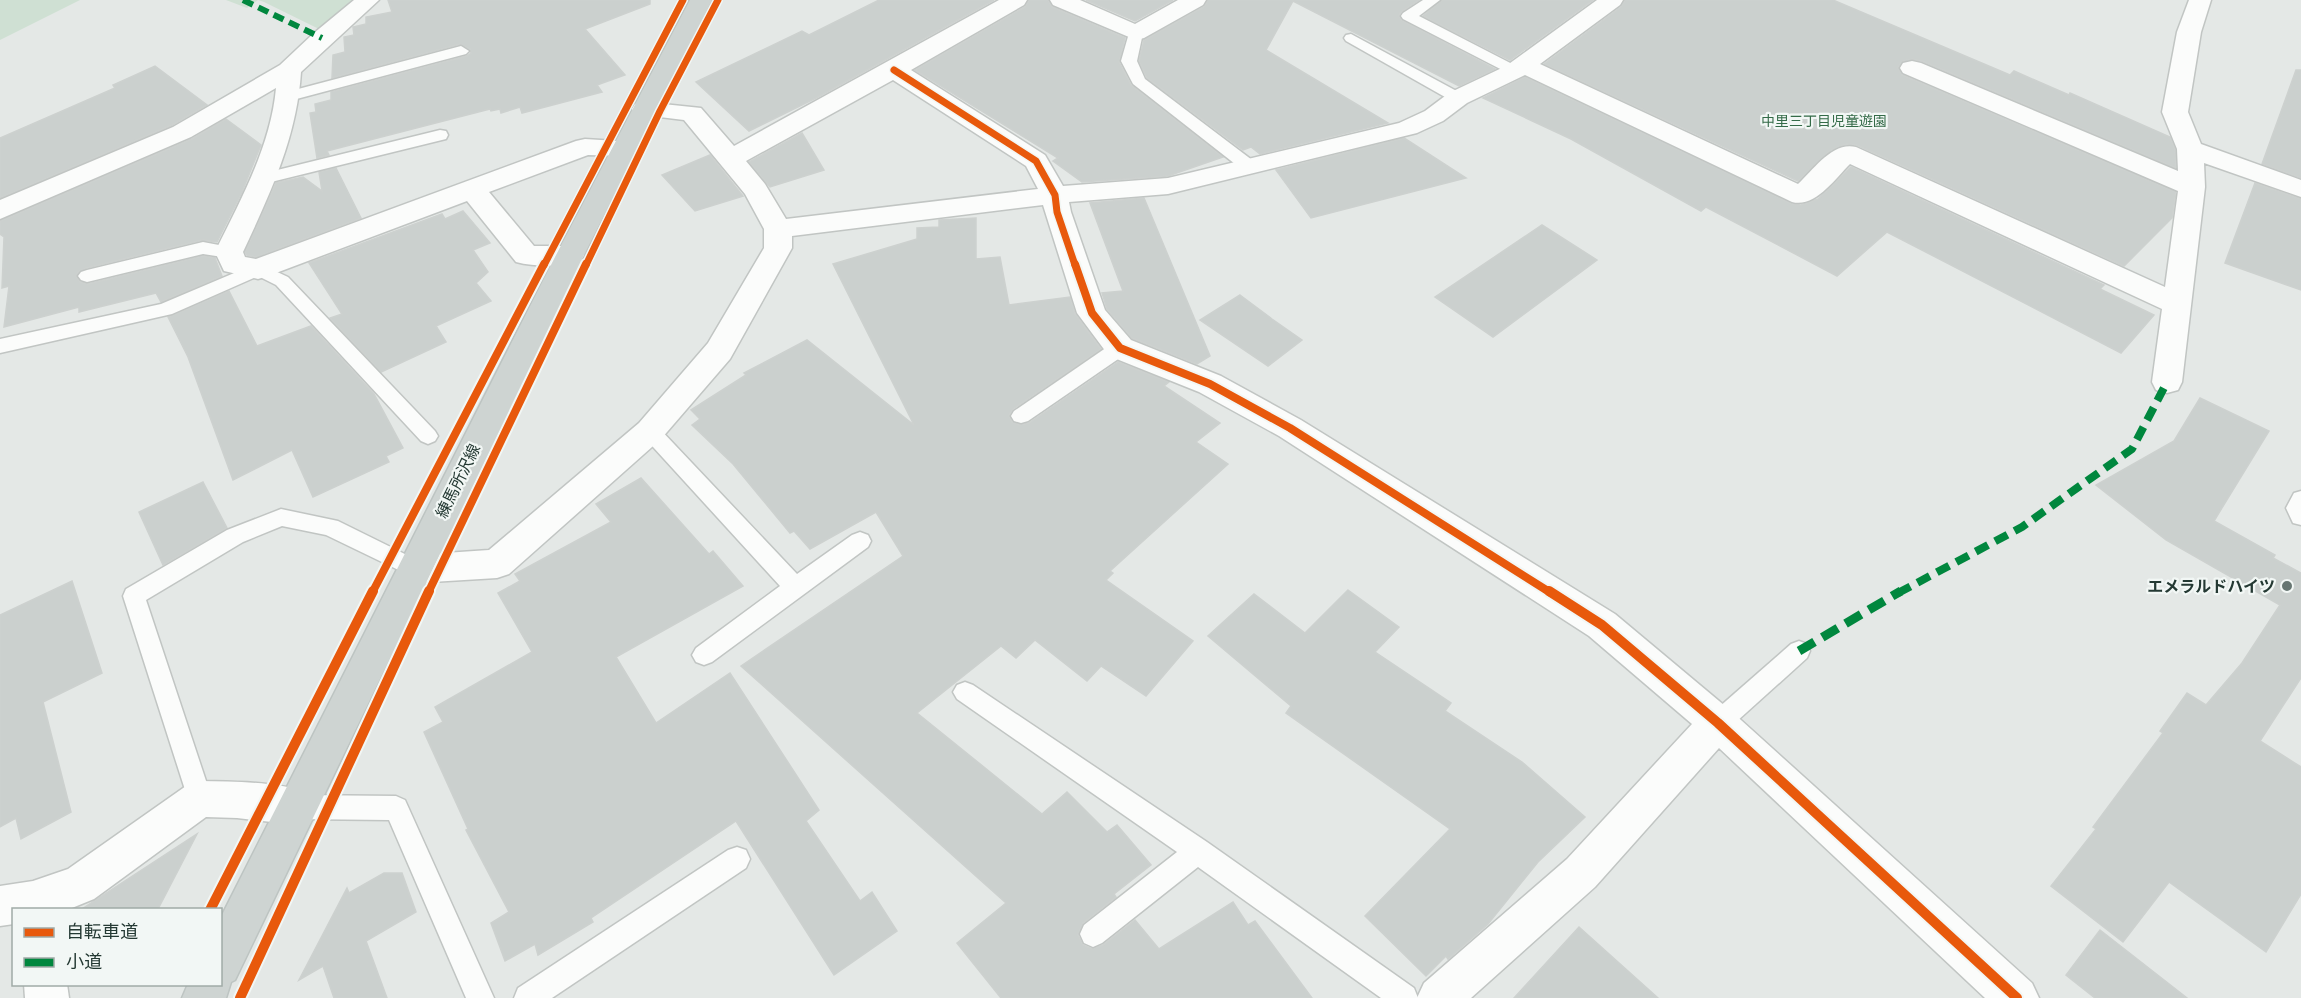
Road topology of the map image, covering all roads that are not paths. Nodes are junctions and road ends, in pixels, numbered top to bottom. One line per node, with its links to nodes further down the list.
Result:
1 (368, 0): 14 (street)
2 (701, 0): 18 (main road, 練馬所沢線)
3 (1016, 0): 15 (street)
4 (1061, 0): 9 (street)
5 (1195, 0): 9 (street)
6 (1433, 0): 12 (lane)
7 (1612, 0): 12 (street)
8 (2200, 0): 21 (street)
9 (1136, 33): 23 (lane)
10 (1351, 38): 17 (lane)
11 (461, 51): 16 (lane)
12 (1519, 68): 17 (street); 35 (street)
13 (1912, 68): 25 (street)
14 (289, 70): 16 (street); 29 (street)
15 (894, 70): 22 (street); 28 (street)
16 (289, 96): 24 (street)
17 (1458, 98): 23 (street)
18 (644, 109): 20 (main road, 練馬所沢線); 22 (street)
19 (440, 135): 24 (lane)
20 (624, 148): 26 (street); 32 (main road, 練馬所沢線)
21 (2190, 149): 25 (street); 27 (street)
22 (732, 158): 30 (street)
23 (1250, 167): 28 (street)
24 (263, 179): 31 (street)
25 (2192, 187): 35 (street)
26 (472, 189): 32 (street); 33 (street)
27 (2301, 189)
28 (1055, 195): 30 (street); 37 (street)
29 (0, 210)
30 (778, 228): 40 (street)
31 (229, 252): 33 (street); 34 (lane)
32 (570, 255): 45 (main road, 練馬所沢線)
33 (258, 269): 36 (lane); 41 (lane)
34 (87, 276)
35 (2178, 305): 38 (street)
36 (0, 346)
37 (1120, 348): 39 (lane); 50 (street)
38 (2167, 382)
39 (1021, 416)
40 (650, 431): 45 (street); 46 (lane)
41 (428, 436)
42 (2301, 499): 43 (lane)
43 (2301, 517)
44 (860, 541): 46 (lane)
45 (415, 568): 51 (lane); 52 (main road, 練馬所沢線)
46 (795, 587): 48 (lane)
47 (1799, 651): 50 (lane)
48 (704, 655)
49 (965, 692): 53 (lane)
50 (1718, 723): 61 (street); 62 (street)
51 (200, 799): 52 (street); 55 (street)
52 (298, 807): 57 (main road, 練馬所沢線); 58 (lane)
53 (1198, 851): 56 (lane); 60 (lane)
54 (737, 859): 59 (lane)
55 (22, 906)
56 (1092, 934)
57 (222, 960)
58 (480, 998)
59 (528, 998)
60 (1404, 998)
61 (1439, 998)
62 (2017, 998)

